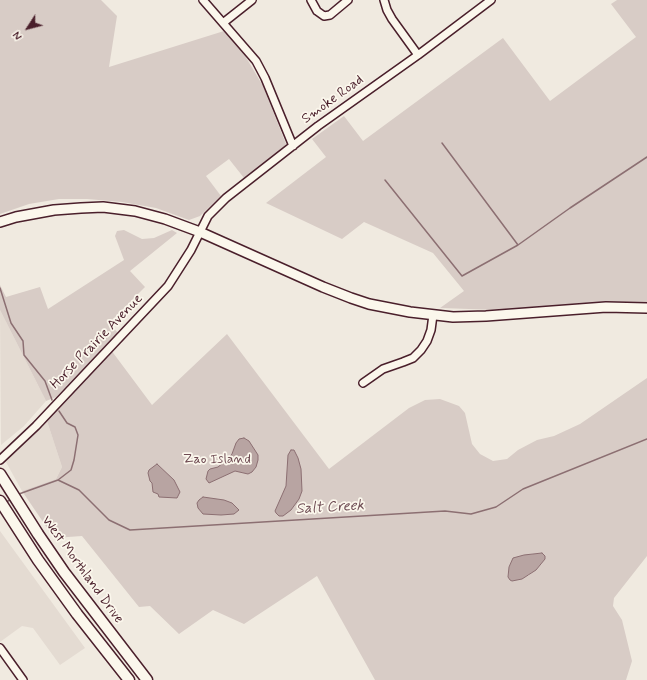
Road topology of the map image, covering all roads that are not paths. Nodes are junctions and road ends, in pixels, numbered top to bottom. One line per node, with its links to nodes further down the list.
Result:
1 (203, 0): 7 (street)
2 (252, 0): 7 (street)
3 (311, 0): 4 (street)
4 (348, 0)
5 (384, 0): 8 (street)
6 (491, 0): 8 (street, Smoke Road)
7 (223, 23): 9 (street)
8 (418, 55): 9 (street, Smoke Road)
9 (293, 146): 11 (street, Smoke Road)
10 (0, 222): 11 (main road)
11 (200, 232): 13 (main road); 15 (street, Horse Prairie Avenue)
12 (647, 308): 13 (main road)
13 (433, 315): 14 (street)
14 (363, 383)
15 (0, 460)
16 (0, 474): 21 (highway, West Morthland Drive)
17 (0, 501): 20 (highway, West Morthland Drive)
18 (0, 648): 19 (street)
19 (23, 680)
20 (129, 680)
21 (147, 680)

